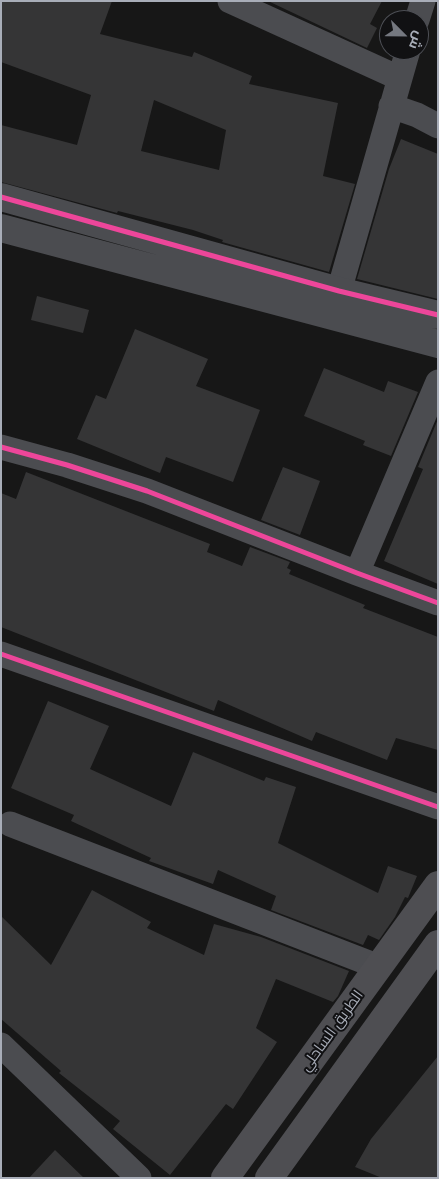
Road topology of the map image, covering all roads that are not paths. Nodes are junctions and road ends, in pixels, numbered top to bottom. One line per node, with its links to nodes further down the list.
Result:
1 (230, 1): 3 (street)
2 (405, 60): 3 (street)
3 (399, 78): 4 (street)
4 (392, 106): 5 (street); 8 (street)
5 (438, 126)
6 (1, 197): 8 (street)
7 (1, 228): 10 (street)
8 (339, 291): 9 (street)
9 (438, 315)
10 (438, 344)
11 (438, 382): 13 (street)
12 (1, 447): 13 (street)
13 (357, 573): 14 (street)
14 (438, 603)
15 (1, 654): 16 (street)
16 (438, 807)
17 (10, 824): 20 (street)
18 (438, 885): 20 (highway, الطريق الساحلي)
19 (438, 944): 24 (highway)
20 (378, 967): 23 (highway, الطريق الساحلي)
21 (1, 1045): 22 (street)
22 (139, 1178)
23 (225, 1178)
24 (269, 1178)

